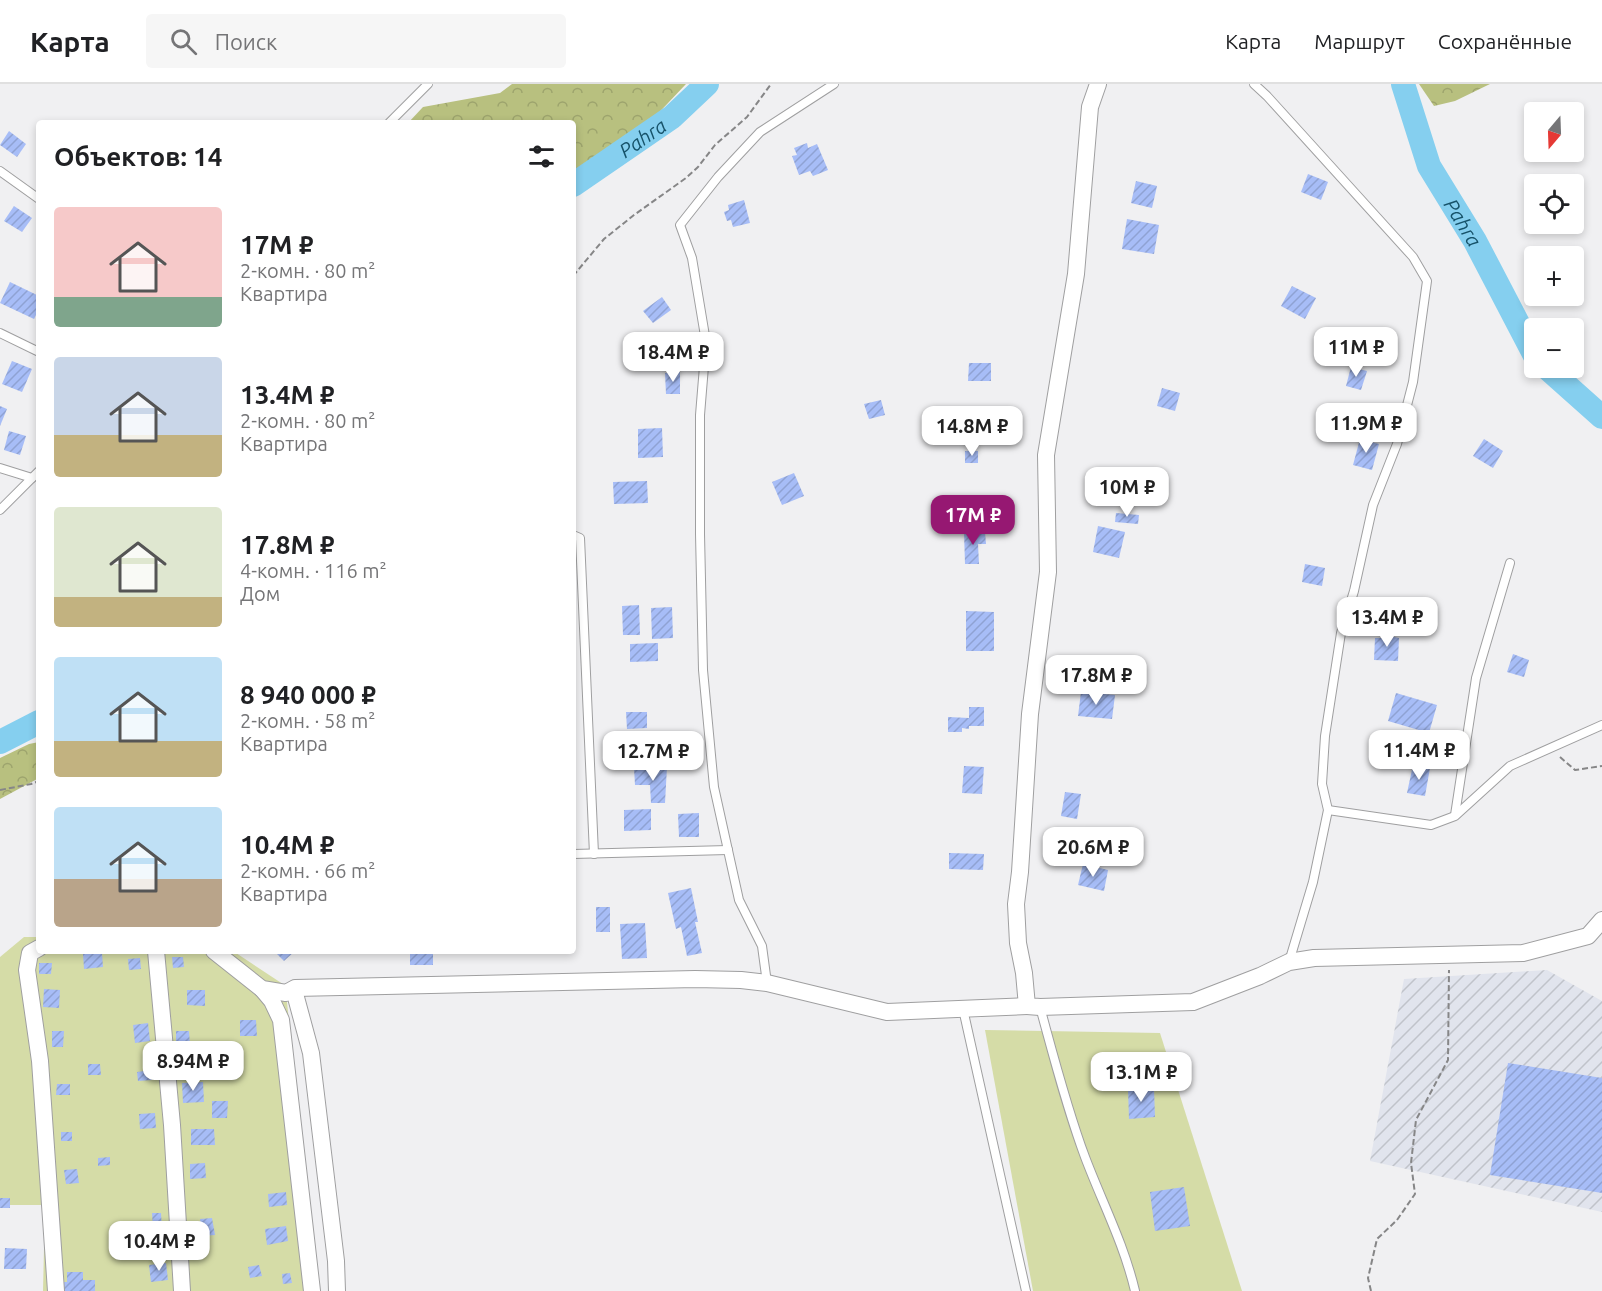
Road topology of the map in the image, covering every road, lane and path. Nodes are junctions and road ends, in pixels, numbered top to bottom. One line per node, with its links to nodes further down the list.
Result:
1 (428, 84): 6 (lane)
2 (771, 84): 9 (path)
3 (834, 84): 25 (lane)
4 (1098, 84): 37 (street)
5 (1254, 84): 23 (lane)
6 (392, 120)
7 (0, 171): 8 (lane)
8 (36, 197)
9 (576, 272)
10 (0, 333): 11 (lane)
11 (36, 351)
12 (0, 468): 14 (lane)
13 (36, 474): 14 (lane)
14 (32, 478): 15 (lane)
15 (0, 510)
16 (576, 536): 27 (lane)
17 (1510, 563): 24 (lane)
18 (1602, 725): 24 (lane)
19 (1554, 752): 20 (path)
20 (1602, 765)
21 (36, 782): 22 (path)
22 (0, 790)
23 (1328, 810): 24 (lane); 33 (lane)
24 (1455, 816)
25 (728, 850): 27 (lane); 34 (lane)
26 (576, 854): 27 (lane)
27 (594, 854)
28 (1602, 920): 32 (street)
29 (36, 950): 39 (street)
30 (156, 954): 40 (street)
31 (218, 954): 35 (street)
32 (1449, 955): 33 (street); 45 (path)
33 (1289, 962): 37 (street)
34 (767, 983): 36 (street); 38 (street)
35 (262, 989): 36 (street); 41 (street)
36 (294, 990): 42 (street)
37 (1034, 1007): 38 (street); 44 (lane)
38 (963, 1009): 43 (lane)
39 (56, 1291)
40 (182, 1291)
41 (312, 1291)
42 (337, 1291)
43 (1026, 1291)
44 (1135, 1291)
45 (1371, 1291)

